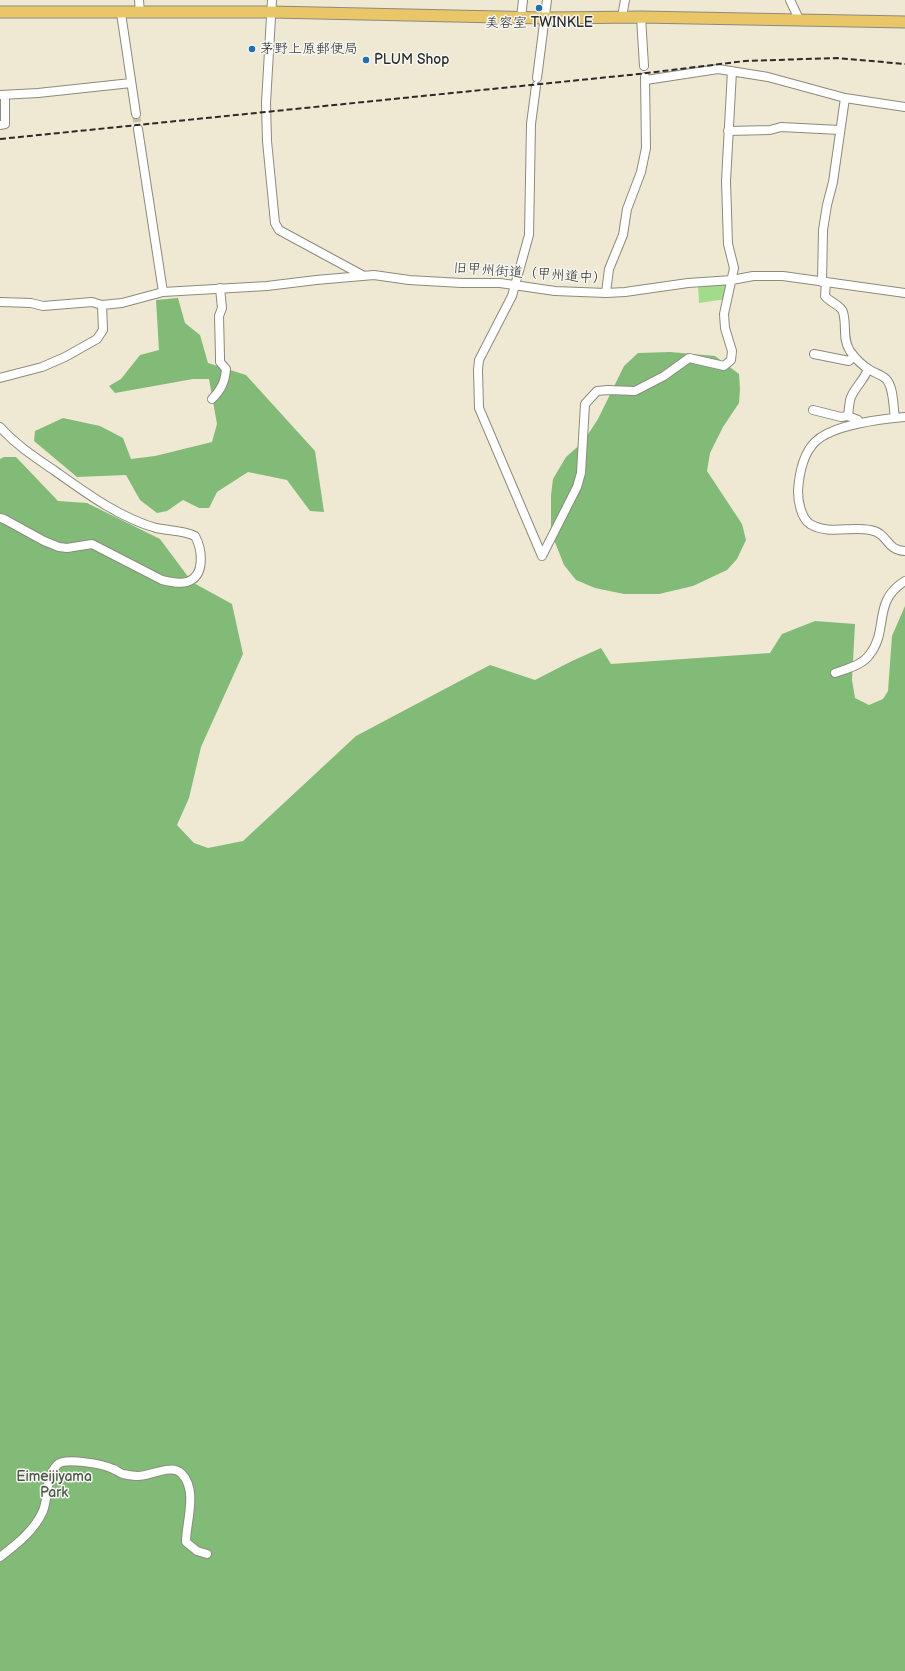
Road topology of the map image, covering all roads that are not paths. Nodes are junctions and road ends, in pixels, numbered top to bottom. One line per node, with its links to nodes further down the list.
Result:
1 (139, 0): 10 (street)
2 (272, 0): 8 (street, 旧甲州街道（甲州道中）)
3 (523, 0): 14 (street)
4 (547, 0): 15 (street)
5 (625, 0): 11 (street)
6 (790, 0): 13 (street)
7 (0, 12): 9 (highway)
8 (272, 12): 10 (highway); 14 (highway); 28 (street, 旧甲州街道（甲州道中）)
9 (121, 13): 10 (highway); 19 (street)
10 (140, 13)
11 (622, 17): 12 (highway); 15 (highway)
12 (641, 17): 16 (highway); 17 (street)
13 (798, 17)
14 (521, 18): 15 (highway)
15 (545, 18): 31 (street)
16 (905, 22)
17 (644, 66)
18 (732, 71): 21 (street); 27 (street); 34 (street)
19 (131, 82): 20 (street); 23 (street)
20 (2, 95): 24 (street)
21 (845, 98): 22 (street); 26 (street)
22 (905, 107)
23 (136, 114)
24 (0, 125)
25 (138, 129): 33 (street)
26 (840, 130): 27 (street); 30 (street)
27 (728, 131): 29 (street)
28 (363, 276): 31 (street, 旧甲州街道（甲州道中）); 32 (street)
29 (732, 280): 30 (street, 旧甲州街道（甲州道中）); 31 (street); 34 (street, 旧甲州街道（甲州道中）)
30 (824, 282): 35 (street, 旧甲州街道（甲州道中）); 39 (street)
31 (516, 285): 34 (street, 旧甲州街道（甲州道中）)
32 (220, 288): 33 (street); 42 (street)
33 (162, 292): 37 (street)
34 (606, 293)
35 (905, 293)
36 (0, 302): 37 (street)
37 (102, 305): 41 (street)
38 (814, 354): 39 (street)
39 (854, 356): 40 (street)
40 (868, 369): 44 (street); 46 (street)
41 (0, 378)
42 (212, 400)
43 (813, 410): 44 (street)
44 (848, 416): 47 (street)
45 (905, 417): 46 (street)
46 (895, 418): 47 (street)
47 (860, 424): 50 (street)
48 (0, 427): 49 (street)
49 (0, 518)
50 (905, 550)
51 (905, 581): 52 (street)
52 (835, 673)
53 (207, 1554): 54 (street)
54 (0, 1557)

